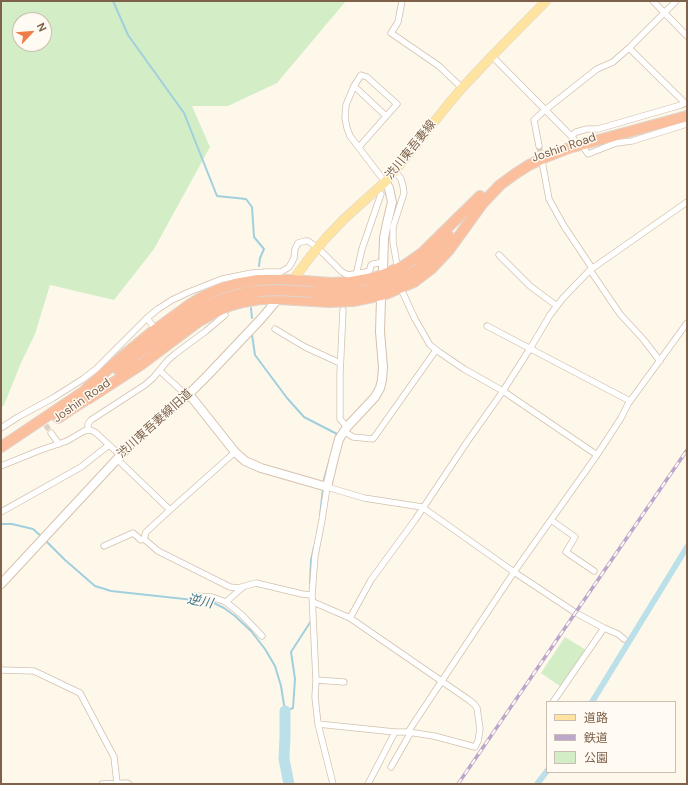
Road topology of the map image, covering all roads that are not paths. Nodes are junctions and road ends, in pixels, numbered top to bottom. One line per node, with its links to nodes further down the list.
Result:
1 (402, 1): 10 (street)
2 (546, 1): 8 (main road, 渋川東吾妻線)
3 (653, 1): 5 (street)
4 (676, 1): 5 (street)
5 (664, 12): 6 (street); 7 (street)
6 (687, 36)
7 (629, 48): 11 (street); 12 (street)
8 (492, 56): 10 (main road, 渋川東吾妻線); 12 (street)
9 (354, 86): 13 (street); 13 (street); 17 (street)
10 (462, 88): 20 (main road, 渋川東吾妻線)
11 (686, 105): 12 (street); 23 (highway, Joshin Road)
12 (545, 110): 16 (street)
13 (386, 116): 17 (street)
14 (687, 116): 23 (highway, Joshin Road)
15 (687, 124): 18 (street)
16 (539, 146)
17 (359, 147): 21 (street)
18 (583, 147)
19 (542, 161): 29 (street)
20 (395, 171): 21 (main road, 渋川東吾妻線); 28 (street)
21 (385, 182): 25 (main road, 渋川東吾妻線); 27 (street)
22 (381, 194): 31 (street)
23 (483, 198): 32 (highway); 34 (highway); 53 (highway, Joshin Road, bridge)
24 (687, 202): 29 (street)
25 (318, 248): 31 (street); 32 (main road, 渋川東吾妻線); 39 (street)
26 (499, 255): 36 (street)
27 (384, 262): 30 (street); 31 (street)
28 (397, 265)
29 (591, 269): 36 (street); 48 (street)
30 (383, 270)
31 (358, 274)
32 (292, 280): 34 (main road, 渋川東吾妻線); 53 (highway)
33 (402, 291): 46 (street)
34 (278, 299): 52 (street, 渋川東吾妻線旧道); 53 (highway)
35 (381, 299): 56 (street)
36 (557, 306): 45 (street)
37 (343, 310): 49 (street)
38 (225, 315): 47 (street)
39 (147, 318): 41 (street); 55 (street)
40 (687, 323): 48 (street)
41 (153, 326)
42 (487, 326): 45 (street)
43 (275, 329): 49 (street)
44 (169, 347): 47 (street)
45 (530, 349): 51 (street); 54 (street)
46 (436, 350): 51 (street); 56 (street)
47 (175, 354): 50 (street)
48 (660, 361): 54 (street)
49 (340, 364): 56 (street)
50 (160, 371): 52 (street); 57 (street)
51 (502, 391): 64 (street); 68 (street)
52 (189, 394): 62 (street); 65 (street, 渋川東吾妻線旧道)
53 (86, 395): 61 (highway, Joshin Road); 63 (highway, Joshin Road)
54 (630, 401): 64 (street)
55 (1, 428)
56 (346, 429): 67 (street)
57 (88, 430): 59 (street); 60 (street)
58 (51, 433): 59 (street)
59 (59, 444): 66 (street)
60 (109, 445): 65 (street); 70 (street)
61 (1, 447)
62 (235, 452): 67 (street); 69 (street)
63 (1, 455)
64 (597, 455): 71 (street)
65 (118, 457): 69 (street); 78 (street, 渋川東吾妻線旧道)
66 (1, 466)
67 (324, 486): 68 (street); 80 (street)
68 (422, 507): 77 (street); 84 (street)
69 (170, 510): 73 (street)
70 (1, 512)
71 (551, 520): 72 (street); 77 (street)
72 (575, 537): 74 (street); 76 (street)
73 (144, 539): 75 (street); 79 (street)
74 (581, 542)
75 (104, 546)
76 (594, 571)
77 (514, 572): 85 (street); 90 (street)
78 (1, 584)
79 (243, 586): 80 (street); 82 (street)
80 (310, 594): 83 (street)
81 (195, 596): 82 (street)
82 (226, 602): 86 (street)
83 (313, 602): 84 (street); 89 (street)
84 (350, 618): 90 (street)
85 (604, 628): 87 (street); 92 (street)
86 (262, 636)
87 (624, 639)
88 (1, 670): 97 (street)
89 (316, 680): 91 (street); 93 (street)
90 (441, 680): 95 (street); 95 (street)
91 (344, 682)
92 (554, 701)
93 (318, 724): 94 (street); 100 (street)
94 (395, 732): 95 (street); 101 (street)
95 (409, 732): 96 (street)
96 (391, 768)
97 (114, 783): 98 (street); 99 (street)
98 (102, 784)
99 (129, 784)
100 (333, 784)
101 (368, 784)

